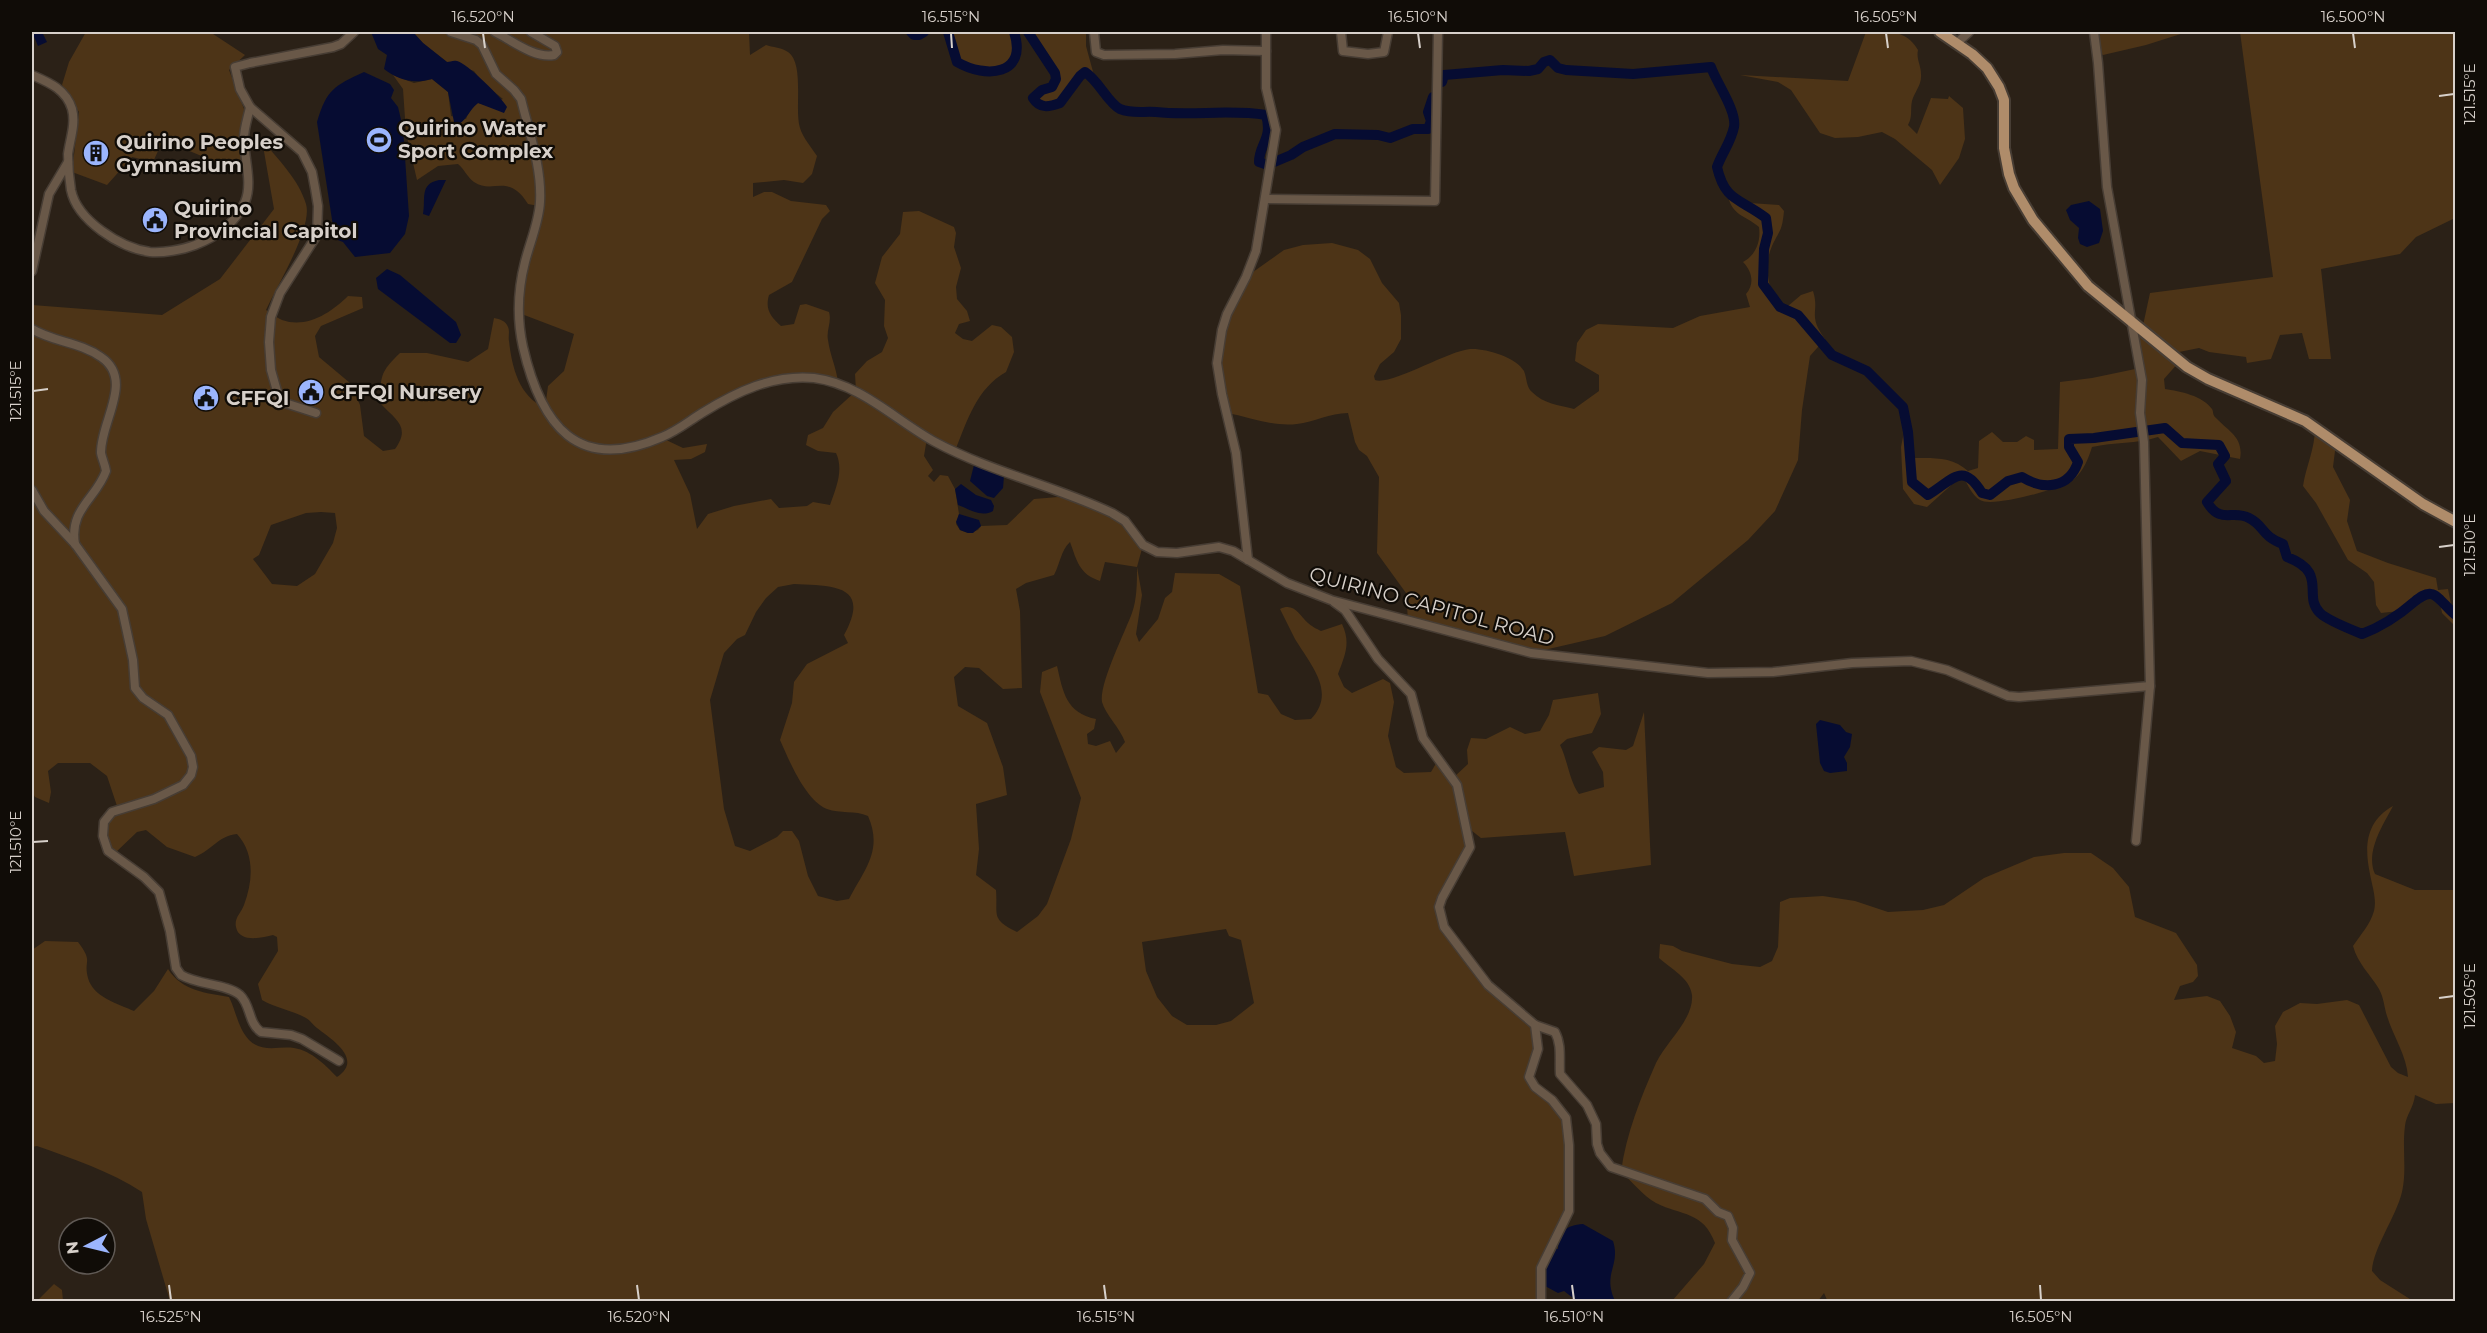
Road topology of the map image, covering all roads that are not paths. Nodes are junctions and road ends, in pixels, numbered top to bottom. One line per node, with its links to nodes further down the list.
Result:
1 (354, 32): 17 (street)
2 (451, 32): 13 (street, QUIRINO CAPITOL ROAD)
3 (495, 32): 4 (street)
4 (531, 32)
5 (1094, 32): 15 (street)
6 (1266, 32): 15 (street)
7 (1341, 32): 8 (street)
8 (1388, 32)
9 (1438, 32): 19 (street)
10 (1940, 32): 14 (main road)
11 (1969, 32): 14 (street)
12 (2094, 32): 21 (street)
13 (468, 34): 27 (street, QUIRINO CAPITOL ROAD)
14 (1958, 43): 21 (main road)
15 (1266, 51): 19 (street)
16 (32, 75): 18 (street)
17 (250, 107): 18 (street); 23 (street)
18 (68, 162): 20 (street)
19 (1265, 199): 27 (street)
20 (32, 271)
21 (2133, 323): 25 (main road); 29 (street)
22 (32, 328): 26 (street)
23 (316, 413)
24 (32, 490): 26 (street)
25 (2456, 522)
26 (75, 544): 32 (street)
27 (1248, 560): 28 (street, QUIRINO CAPITOL ROAD)
28 (1331, 600): 29 (street, QUIRINO CAPITOL ROAD); 31 (street)
29 (2150, 686): 30 (street)
30 (2136, 841)
31 (1535, 1025): 33 (street); 34 (street)
32 (339, 1061)
33 (1541, 1302)
34 (1731, 1302)

